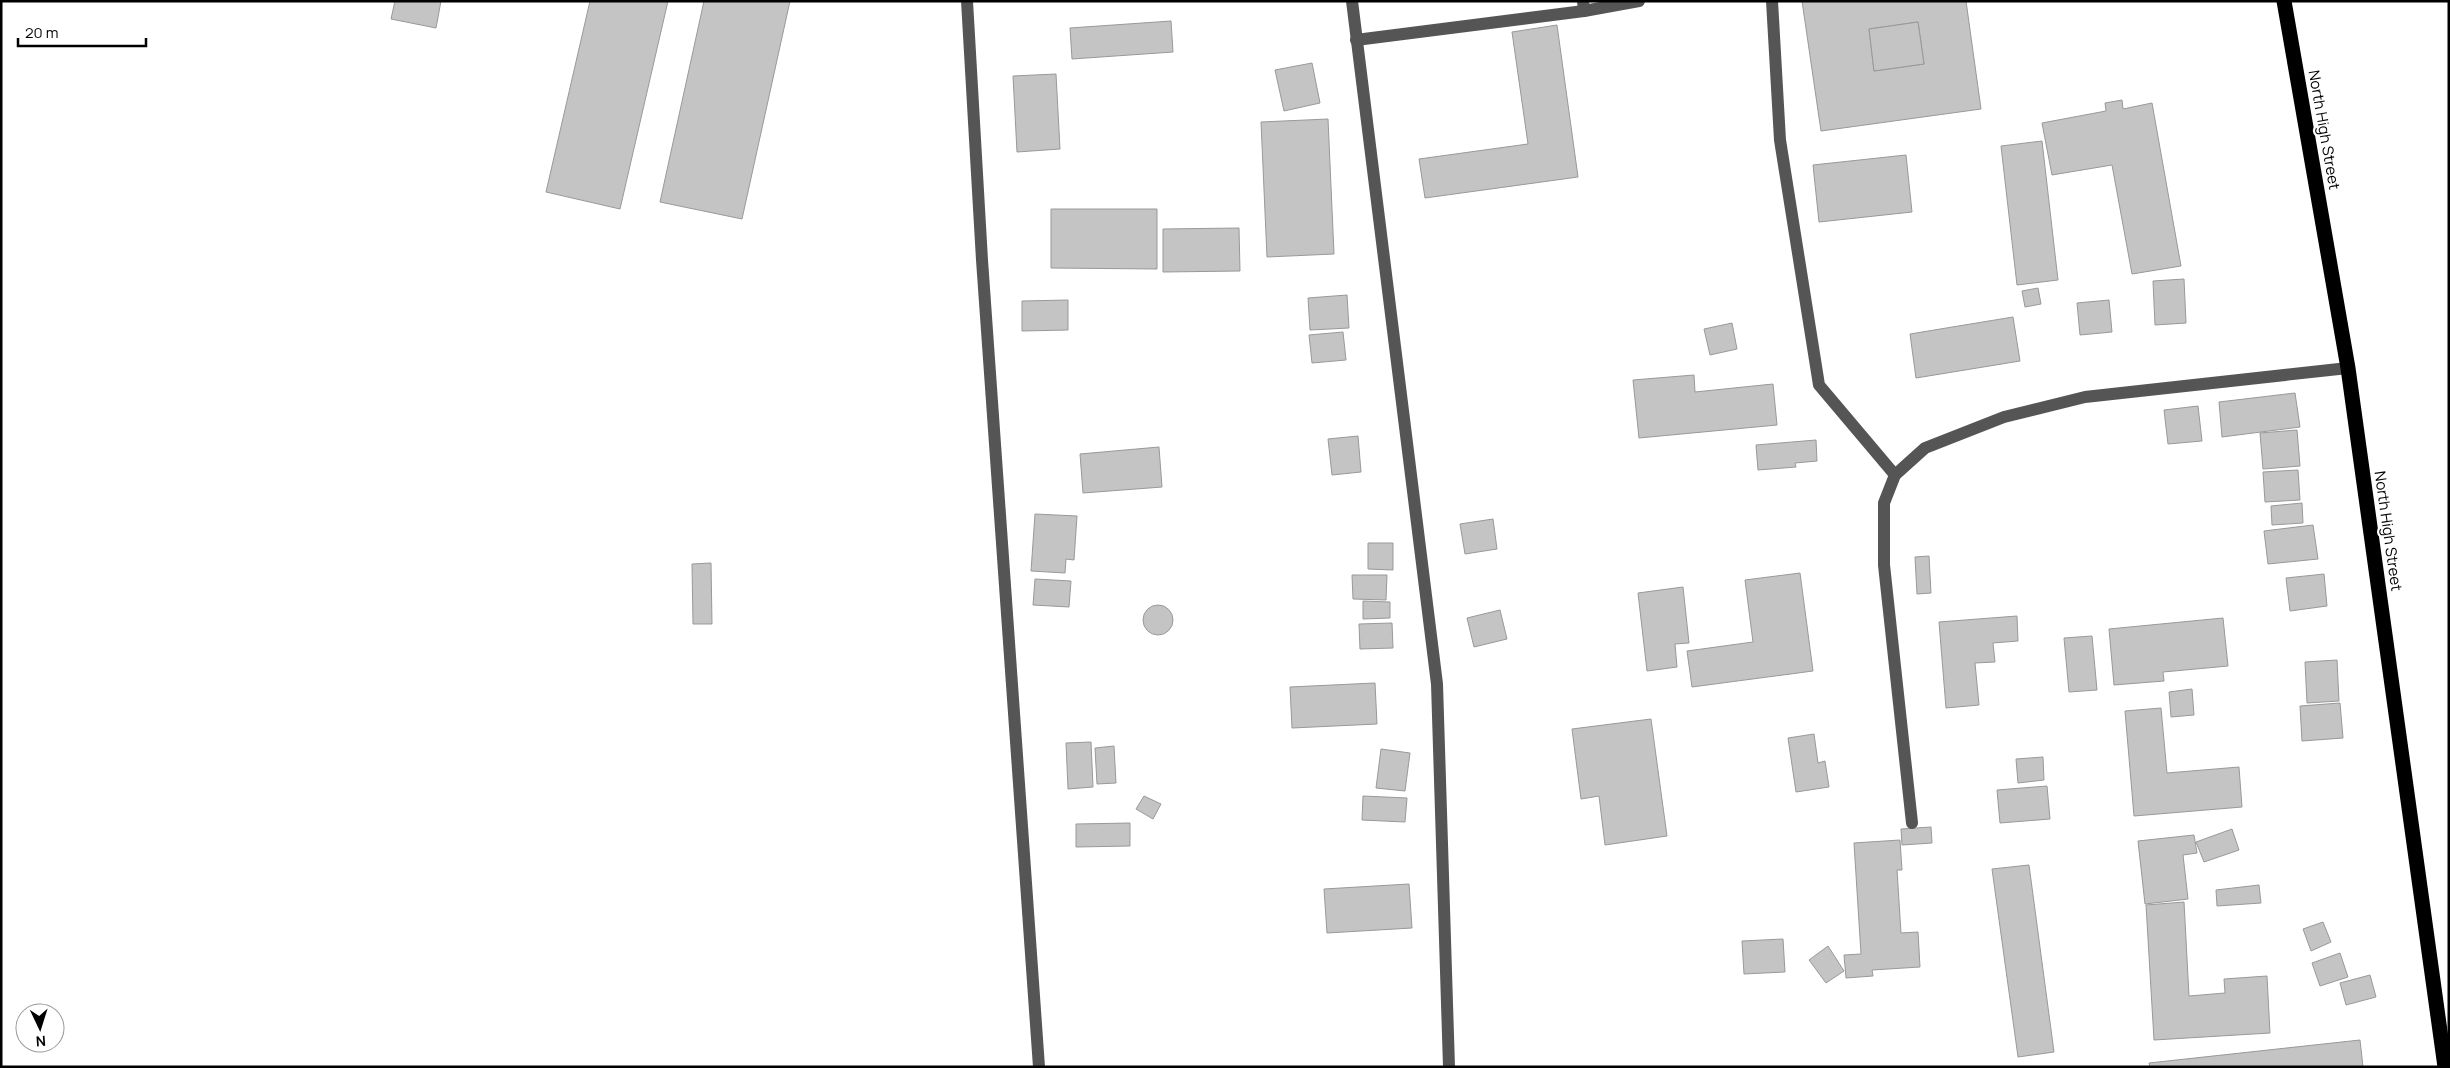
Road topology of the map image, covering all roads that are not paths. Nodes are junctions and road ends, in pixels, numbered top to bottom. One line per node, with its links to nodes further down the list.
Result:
1 (967, 1): 11 (street)
2 (1352, 1): 7 (street)
3 (1639, 1): 6 (street)
4 (1772, 1): 9 (street)
5 (2284, 1): 8 (highway, North High Street)
6 (1584, 6): 7 (street)
7 (1356, 40): 12 (street)
8 (2348, 368): 9 (street); 13 (highway, North High Street)
9 (1895, 476): 10 (street)
10 (1912, 823)
11 (1039, 1067)
12 (1449, 1067)
13 (2445, 1067)

